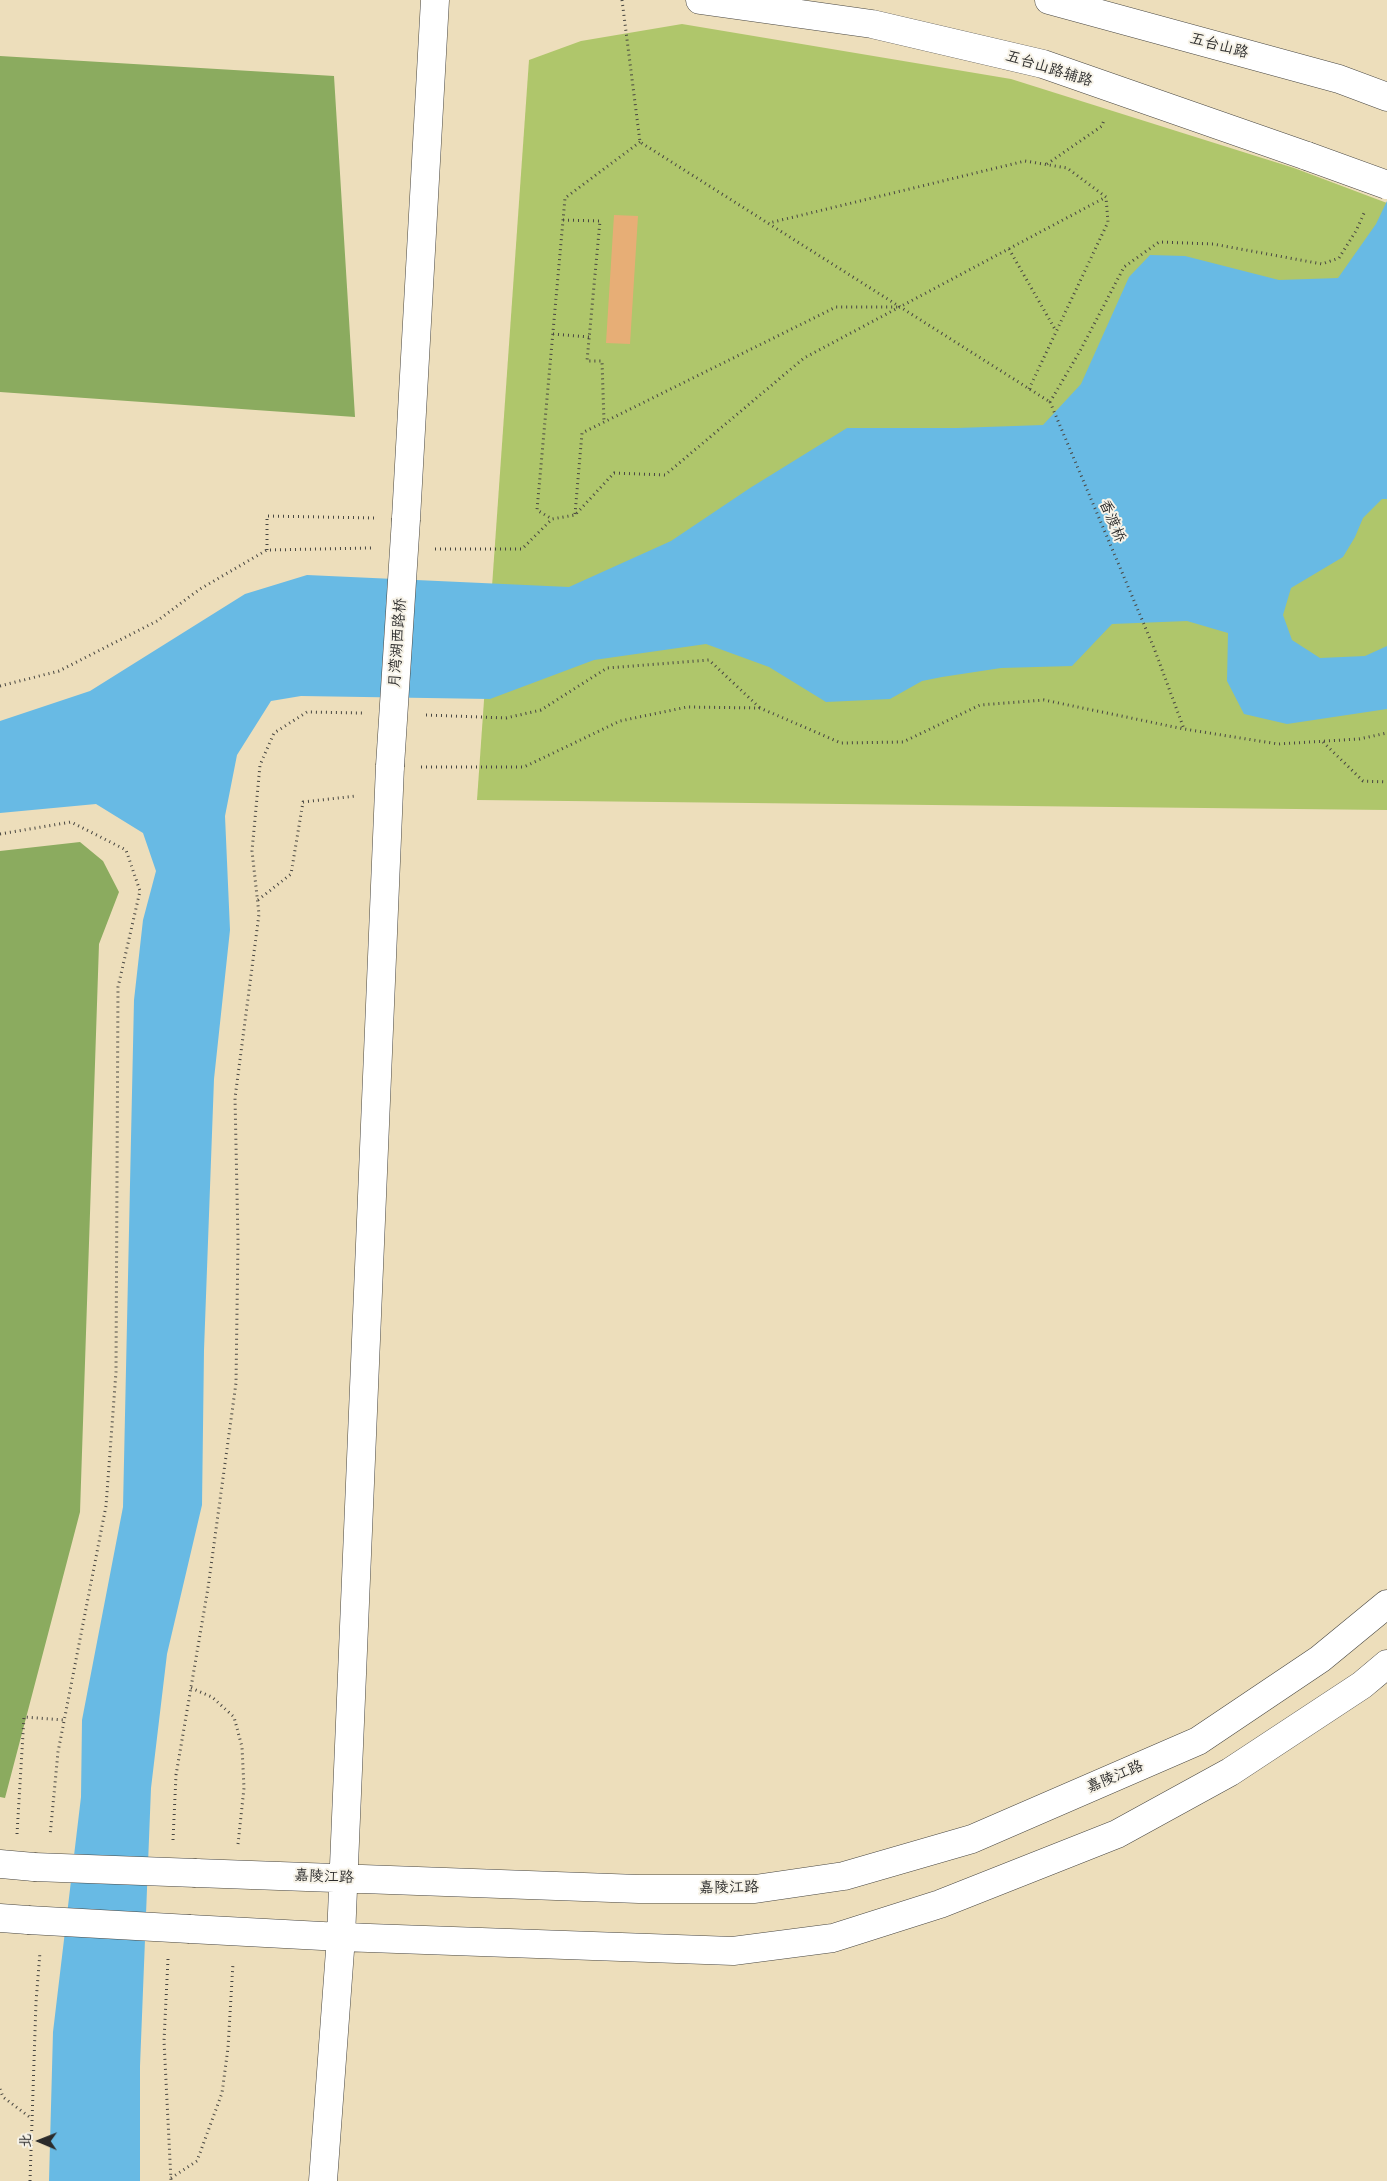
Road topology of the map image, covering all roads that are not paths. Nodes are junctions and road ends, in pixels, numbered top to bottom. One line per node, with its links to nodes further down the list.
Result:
1 (435, 0): 9 (street, 月湾湖西路桥, bridge)
2 (700, 0): 5 (street, 五台山路辅路, bridge)
3 (1049, 0): 4 (street, 五台山路)
4 (1387, 97)
5 (1387, 186)
6 (1387, 1604): 9 (street, 嘉陵江路)
7 (1387, 1664): 11 (street)
8 (16, 1866): 9 (street, 嘉陵江路, bridge)
9 (343, 1878): 11 (street, 月湾湖西路桥)
10 (0, 1918): 11 (street, bridge)
11 (341, 1937): 12 (street, 月湾湖西路桥)
12 (323, 2181)

